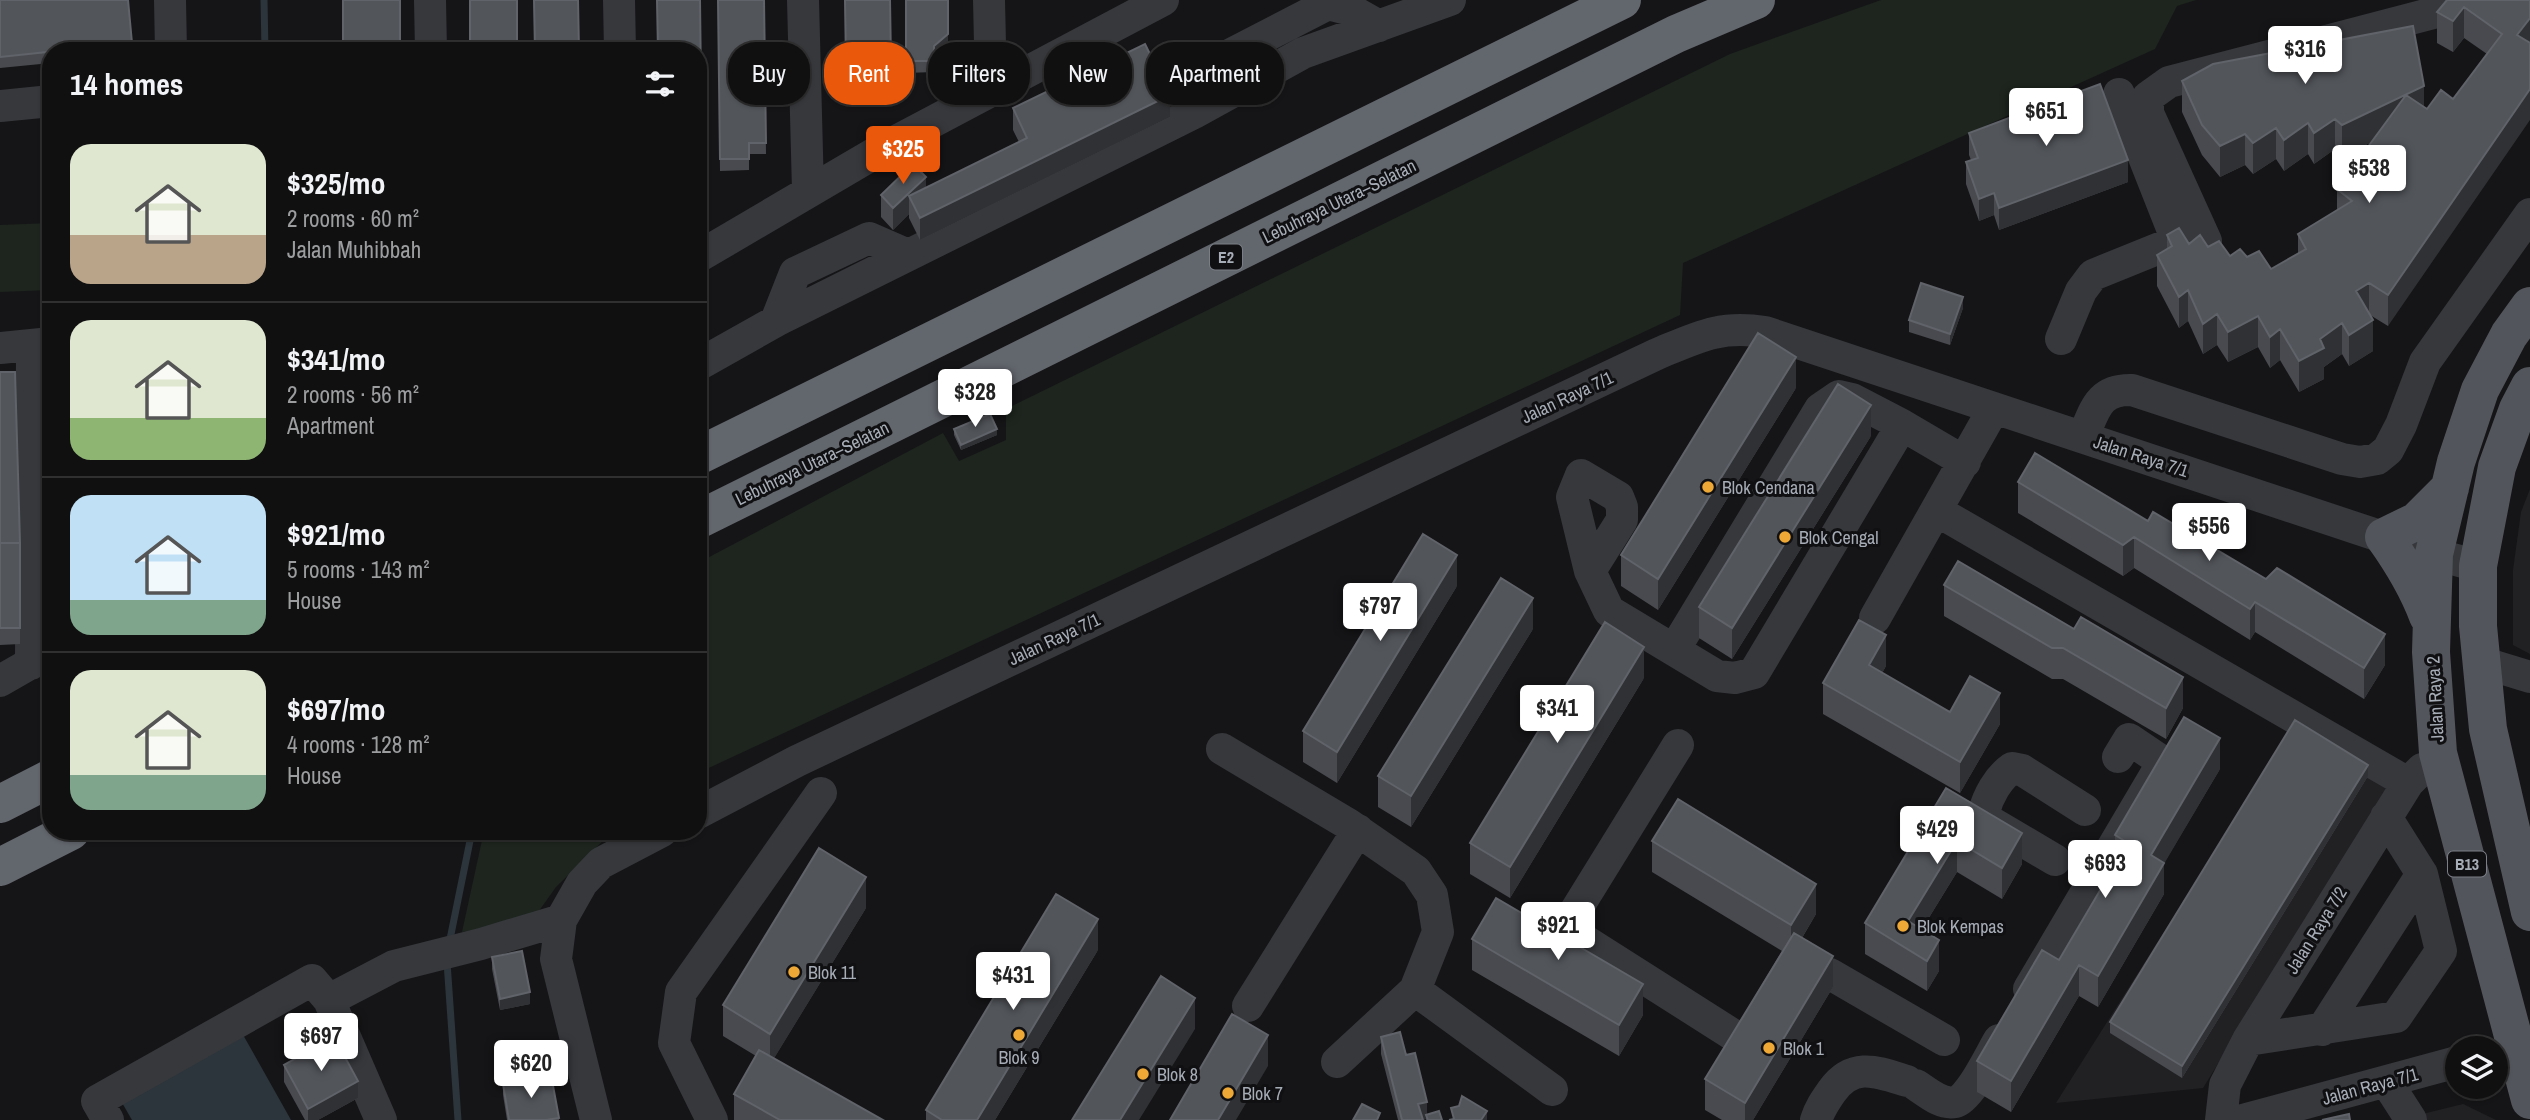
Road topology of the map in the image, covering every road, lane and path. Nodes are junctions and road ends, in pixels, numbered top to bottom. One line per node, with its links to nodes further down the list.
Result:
1 (170, 0): 11 (street)
2 (430, 0): 12 (street)
3 (619, 0): 13 (street)
4 (803, 0): 20 (street)
5 (989, 0): 14 (street)
6 (1163, 0): 15 (street)
7 (1450, 0): 28 (street)
8 (1622, 0): 33 (highway)
9 (1756, 0): 37 (highway, Lebuhraya Utara–Selatan / E2)
10 (2483, 0): 22 (street)
11 (171, 42)
12 (431, 42)
13 (620, 42)
14 (990, 42)
15 (1030, 69)
16 (2119, 94): 25 (street)
17 (42, 102): 19 (street)
18 (962, 105): 20 (street)
19 (0, 106)
20 (808, 191): 23 (street)
21 (2530, 214): 32 (street)
22 (2206, 241)
23 (707, 252)
24 (2530, 306): 35 (main road, Jalan Raya 2 / B13)
25 (2062, 340)
26 (42, 344): 27 (street); 45 (street)
27 (0, 348)
28 (707, 360)
29 (2530, 387): 40 (main road)
30 (1994, 408): 32 (street, Jalan Raya 7/1); 34 (street); 57 (street, Jalan Raya 7/1)
31 (1902, 425): 34 (street); 44 (street); 44 (street)
32 (2083, 437): 38 (street, Jalan Raya 7/1)
33 (707, 452)
34 (1965, 462): 36 (street)
35 (2450, 488): 38 (main road); 39 (main road, Jalan Raya 2 / B13)
36 (1937, 510): 42 (street); 54 (street)
37 (707, 516)
38 (2384, 537): 39 (street, Jalan Raya 7/1); 43 (main road)
39 (2434, 554): 40 (street, Jalan Raya 7/1); 43 (main road, Jalan Raya 2 / B13)
40 (2478, 566): 46 (main road)
41 (1590, 571): 44 (street)
42 (1875, 618)
43 (2432, 624): 51 (main road, Jalan Raya 2 / B13)
44 (1674, 650)
45 (41, 658): 48 (street)
46 (2481, 662): 47 (street); 66 (main road)
47 (2530, 677)
48 (0, 681)
49 (1678, 745): 73 (street)
50 (1222, 749): 60 (street)
51 (2438, 753): 54 (street, Jalan Raya 7/2); 76 (main road, Jalan Raya 2 / B13)
52 (2118, 757): 86 (street)
53 (42, 783): 56 (highway)
54 (2408, 783): 59 (street, Jalan Raya 7/2)
55 (821, 793): 85 (street)
56 (0, 804)
57 (707, 808)
58 (2085, 810): 63 (street)
59 (2386, 817): 65 (street); 75 (street, Jalan Raya 7/2)
60 (1358, 830): 69 (street); 71 (street)
61 (53, 840): 64 (highway)
62 (645, 840): 67 (street)
63 (2055, 860)
64 (0, 867)
65 (2422, 874): 72 (street); 72 (street)
66 (2530, 912)
67 (561, 920): 70 (street); 84 (street)
68 (1830, 974): 74 (street)
69 (1415, 990): 77 (street); 80 (street)
70 (329, 1000): 82 (street); 83 (street)
71 (1248, 1006)
72 (2322, 1030): 75 (street)
73 (1738, 1038)
74 (1944, 1040)
75 (2248, 1040): 87 (street, Jalan Raya 7/2)
76 (2513, 1047): 81 (main road, Jalan Raya 2 / B13)
77 (1337, 1062)
78 (2445, 1065): 79 (street, Jalan Raya 7/1)
79 (2386, 1081): 88 (street, Jalan Raya 7/1); 89 (street)
80 (1552, 1090)
81 (2530, 1100)
82 (108, 1120)
83 (381, 1120)
84 (596, 1120)
85 (712, 1120)
86 (1816, 1120)
87 (2221, 1120)
88 (2243, 1120)
89 (2411, 1120)

